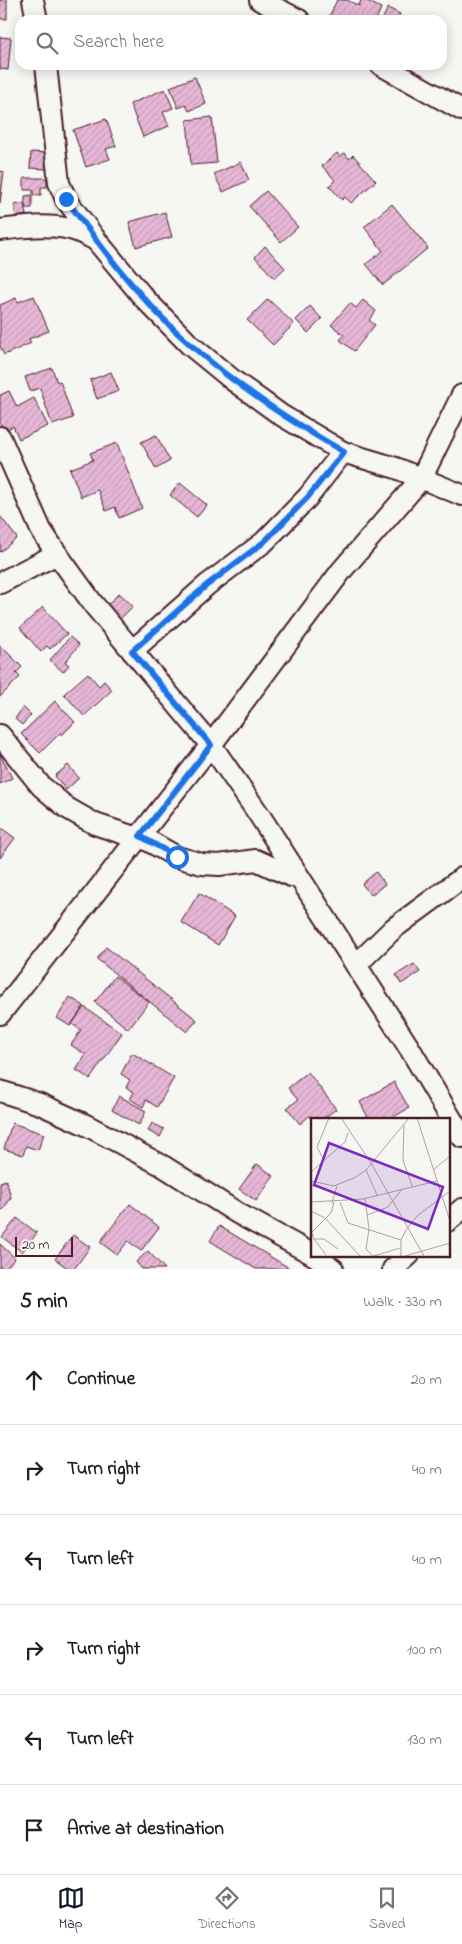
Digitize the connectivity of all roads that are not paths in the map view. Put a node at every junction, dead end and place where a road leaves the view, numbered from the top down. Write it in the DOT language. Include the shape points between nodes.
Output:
graph roads {
  1 [pos="33,0"];
  2 [pos="260,0"];
  3 [pos="292,11"];
  4 [pos="36,15"];
  5 [pos="47,70"];
  6 [pos="390,70"];
  7 [pos="462,110"];
  8 [pos="0,230"];
  9 [pos="96,240"];
  10 [pos="462,395"];
  11 [pos="0,437"];
  12 [pos="344,452"];
  13 [pos="421,479"];
  14 [pos="462,495"];
  15 [pos="57,554"];
  16 [pos="0,583"];
  17 [pos="132,651"];
  18 [pos="0,735"];
  19 [pos="211,745"];
  20 [pos="140,836"];
  21 [pos="298,876"];
  22 [pos="462,878"];
  23 [pos="356,965"];
  24 [pos="0,1014"];
  25 [pos="0,1091"];
  26 [pos="462,1137"];
  27 [pos="462,1209"];
  28 [pos="450,1219"];
  29 [pos="311,1254"];
  30 [pos="314,1256"];
  31 [pos="408,1256"];
  32 [pos="333,1269"];
  33 [pos="393,1269"];
  1 -- 4 [label="street"];
  2 -- 3 [label="street"];
  5 -- 9 [label="street" via="59,183 66,199"];
  6 -- 7 [label="street"];
  8 -- 9 [label="street" via="52,227 71,229"];
  9 -- 12 [label="street" via="144,298 190,345 281,415"];
  10 -- 13 [label="street"];
  11 -- 15 [label="street" via="41,530"];
  12 -- 13 [label="street"];
  12 -- 17 [label="street" via="308,497 264,542 207,585"];
  13 -- 14 [label="street"];
  13 -- 19 [label="street" via="342,570"];
  15 -- 16 [label="street"];
  15 -- 17 [label="street"];
  17 -- 19 [label="street"];
  18 -- 20 [label="street" via="41,786 67,808 95,824"];
  19 -- 20 [label="street"];
  19 -- 21 [label="street"];
  20 -- 21 [label="street" via="177,857 202,864 256,860"];
  20 -- 24 [label="street"];
  21 -- 23 [label="street"];
  22 -- 23 [label="street" via="394,928"];
  23 -- 26 [label="street"];
  25 -- 29 [label="street" via="40,1104 86,1125 163,1166"];
  27 -- 28 [label="street"];
  30 -- 32 [label="street"];
  31 -- 33 [label="street"];
}
